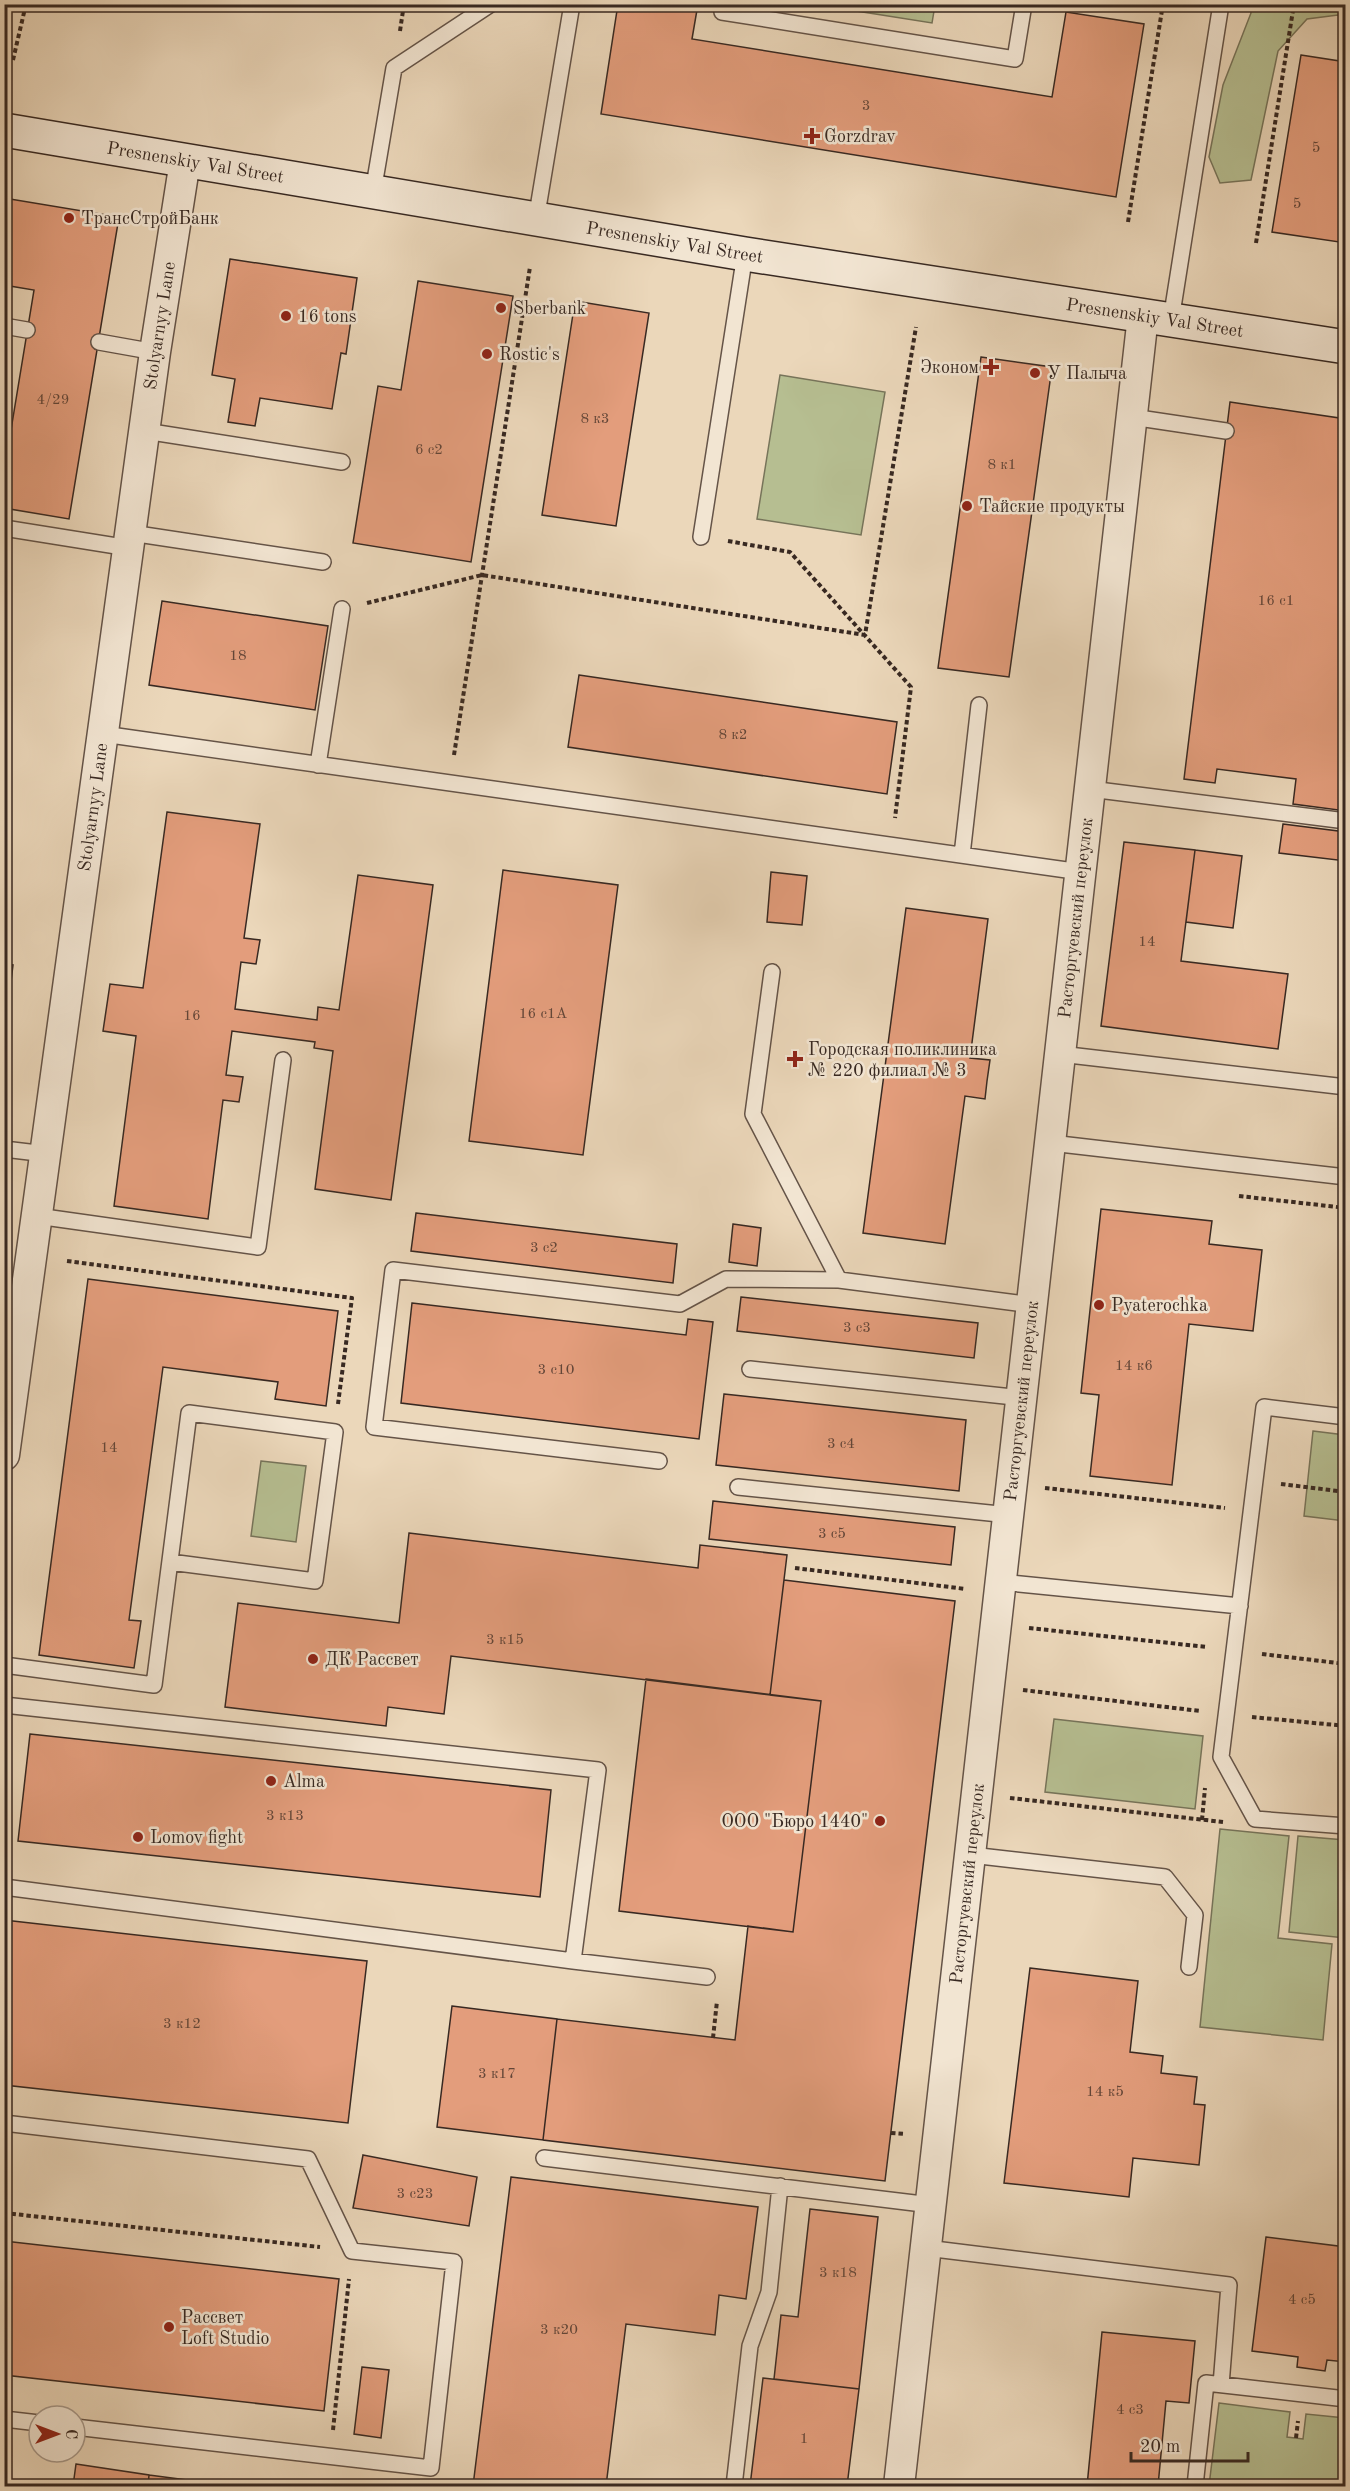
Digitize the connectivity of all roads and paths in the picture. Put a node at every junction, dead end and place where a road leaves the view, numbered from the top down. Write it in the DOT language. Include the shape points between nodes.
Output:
graph roads {
  1 [pos="27,4"];
  2 [pos="491,4"];
  3 [pos="572,4"];
  4 [pos="723,4"];
  5 [pos="1024,4"];
  6 [pos="1163,4"];
  7 [pos="1221,4"];
  8 [pos="1294,4"];
  9 [pos="13,60"];
  10 [pos="4,130"];
  11 [pos="185,161"];
  12 [pos="373,192"];
  13 [pos="536,220"];
  14 [pos="1128,222"];
  15 [pos="1256,243"];
  16 [pos="745,254"];
  17 [pos="530,267"];
  18 [pos="1157,318"];
  19 [pos="4,326"];
  20 [pos="27,330"];
  21 [pos="99,342"];
  22 [pos="1346,347"];
  23 [pos="155,352"];
  24 [pos="1132,417"];
  25 [pos="145,431"];
  26 [pos="1226,431"];
  27 [pos="342,462"];
  28 [pos="4,528"];
  29 [pos="701,537"];
  30 [pos="130,540"];
  31 [pos="323,562"];
  32 [pos="342,609"];
  33 [pos="979,705"];
  34 [pos="103,734"];
  35 [pos="318,765"];
  36 [pos="450,783"];
  37 [pos="1090,789"];
  38 [pos="1346,821"];
  39 [pos="891,846"];
  40 [pos="962,855"];
  41 [pos="1081,872"];
  42 [pos="772,972"];
  43 [pos="1060,1054"];
  44 [pos="283,1060"];
  45 [pos="1346,1087"];
  46 [pos="1051,1143"];
  47 [pos="4,1149"];
  48 [pos="46,1154"];
  49 [pos="1346,1177"];
  50 [pos="37,1216"];
  51 [pos="67,1261"];
  52 [pos="839,1280"];
  53 [pos="1032,1305"];
  54 [pos="750,1369"];
  55 [pos="1022,1398"];
  56 [pos="1346,1417"];
  57 [pos="335,1432"];
  58 [pos="6,1439"];
  59 [pos="659,1461"];
  60 [pos="1255,1480"];
  61 [pos="738,1487"];
  62 [pos="1044,1488"];
  63 [pos="1346,1492"];
  64 [pos="1251,1511"];
  65 [pos="1009,1515"];
  66 [pos="170,1562"];
  67 [pos="795,1568"];
  68 [pos="1000,1582"];
  69 [pos="970,1589"];
  70 [pos="1240,1606"];
  71 [pos="1028,1628"];
  72 [pos="1235,1651"];
  73 [pos="1346,1664"];
  74 [pos="4,1665"];
  75 [pos="1022,1689"];
  76 [pos="4,1705"];
  77 [pos="1227,1714"];
  78 [pos="1346,1726"];
  79 [pos="1009,1798"];
  80 [pos="1224,1822"];
  81 [pos="1346,1826"];
  82 [pos="971,1855"];
  83 [pos="4,1887"];
  84 [pos="573,1960"];
  85 [pos="1189,1967"];
  86 [pos="707,1977"];
  87 [pos="4,2123"];
  88 [pos="891,2133"];
  89 [pos="906,2134"];
  90 [pos="544,2158"];
  91 [pos="780,2186"];
  92 [pos="931,2205"];
  93 [pos="4,2213"];
  94 [pos="926,2248"];
  95 [pos="352,2251"];
  96 [pos="1221,2385"];
  97 [pos="1346,2399"];
  98 [pos="4,2419"];
  99 [pos="27,2422"];
  100 [pos="87,2428"];
  101 [pos="330,2456"];
  102 [pos="734,2487"];
  103 [pos="899,2487"];
  104 [pos="1195,2487"];
  1 -- 9 [label="path"];
  2 -- 12 [label="lane" via="393,68"];
  3 -- 13 [label="lane"];
  4 -- 5 [label="lane" via="722,12 1015,60"];
  6 -- 14 [label="path"];
  7 -- 18 [label="lane"];
  8 -- 15 [label="path"];
  10 -- 11 [label="main road, Presnenskiy Val Street"];
  11 -- 12 [label="main road, Presnenskiy Val Street"];
  11 -- 23 [label="street, Stolyarnyy Lane"];
  12 -- 13 [label="main road, Presnenskiy Val Street"];
  13 -- 16 [label="main road, Presnenskiy Val Street"];
  16 -- 18 [label="main road, Presnenskiy Val Street"];
  16 -- 29 [label="lane"];
  17 -- 36 [label="path"];
  18 -- 22 [label="main road, Presnenskiy Val Street"];
  18 -- 24 [label="street, Расторгуевский переулок"];
  19 -- 20 [label="lane"];
  21 -- 23 [label="lane"];
  23 -- 25 [label="street, Stolyarnyy Lane"];
  24 -- 26 [label="lane"];
  24 -- 37 [label="street, Расторгуевский переулок"];
  25 -- 27 [label="lane"];
  25 -- 30 [label="street, Stolyarnyy Lane"];
  28 -- 30 [label="lane"];
  29 -- 39 [label="path" via="790,552 911,687"];
  30 -- 31 [label="lane"];
  30 -- 34 [label="street, Stolyarnyy Lane"];
  32 -- 35 [label="lane"];
  33 -- 40 [label="lane"];
  34 -- 35 [label="lane"];
  34 -- 48 [label="street, Stolyarnyy Lane"];
  35 -- 36 [label="lane"];
  36 -- 39 [label="lane"];
  37 -- 38 [label="lane"];
  37 -- 41 [label="street, Расторгуевский переулок"];
  39 -- 40 [label="lane"];
  40 -- 41 [label="lane"];
  41 -- 43 [label="street, Расторгуевский переулок"];
  42 -- 52 [label="lane" via="753,1114"];
  43 -- 45 [label="lane"];
  43 -- 46 [label="street, Расторгуевский переулок"];
  44 -- 50 [label="lane" via="258,1246"];
  46 -- 49 [label="lane"];
  46 -- 53 [label="street, Расторгуевский переулок"];
  47 -- 48 [label="lane"];
  48 -- 50 [label="street, Stolyarnyy Lane"];
  50 -- 58 [label="street, Stolyarnyy Lane"];
  51 -- 57 [label="path" via="352,1298"];
  52 -- 53 [label="lane"];
  52 -- 59 [label="lane" via="726,1278 680,1304 393,1270 374,1427"];
  53 -- 55 [label="street, Расторгуевский переулок"];
  54 -- 55 [label="lane"];
  55 -- 65 [label="street, Расторгуевский переулок"];
  56 -- 60 [label="lane" via="1264,1407"];
  57 -- 66 [label="lane" via="315,1581"];
  57 -- 66 [label="lane" via="189,1413"];
  60 -- 63 [label="path"];
  60 -- 64 [label="lane"];
  61 -- 65 [label="lane"];
  62 -- 64 [label="path"];
  64 -- 70 [label="lane"];
  65 -- 68 [label="street, Расторгуевский переулок"];
  66 -- 74 [label="lane" via="154,1685"];
  67 -- 69 [label="path"];
  68 -- 70 [label="lane"];
  68 -- 82 [label="street, Расторгуевский переулок"];
  70 -- 72 [label="lane"];
  71 -- 72 [label="path"];
  72 -- 73 [label="path"];
  72 -- 77 [label="lane"];
  75 -- 77 [label="path"];
  76 -- 84 [label="lane" via="598,1770"];
  77 -- 78 [label="path"];
  77 -- 81 [label="lane" via="1221,1757 1255,1818"];
  79 -- 80 [label="path"];
  82 -- 85 [label="lane" via="1165,1877 1195,1915"];
  82 -- 92 [label="street, Расторгуевский переулок"];
  83 -- 84 [label="lane"];
  84 -- 86 [label="lane"];
  87 -- 95 [label="lane" via="308,2159"];
  88 -- 89 [label="path"];
  90 -- 91 [label="lane"];
  91 -- 92 [label="lane"];
  91 -- 102 [label="lane" via="769,2292 750,2346"];
  92 -- 94 [label="street, Расторгуевский переулок"];
  93 -- 95 [label="path"];
  94 -- 96 [label="lane" via="1229,2285"];
  94 -- 103 [label="street, Расторгуевский переулок"];
  95 -- 101 [label="path"];
  95 -- 101 [label="lane" via="454,2262 431,2468"];
  96 -- 97 [label="lane"];
  96 -- 104 [label="lane" via="1206,2383"];
  98 -- 99 [label="lane"];
  100 -- 101 [label="lane"];
}
